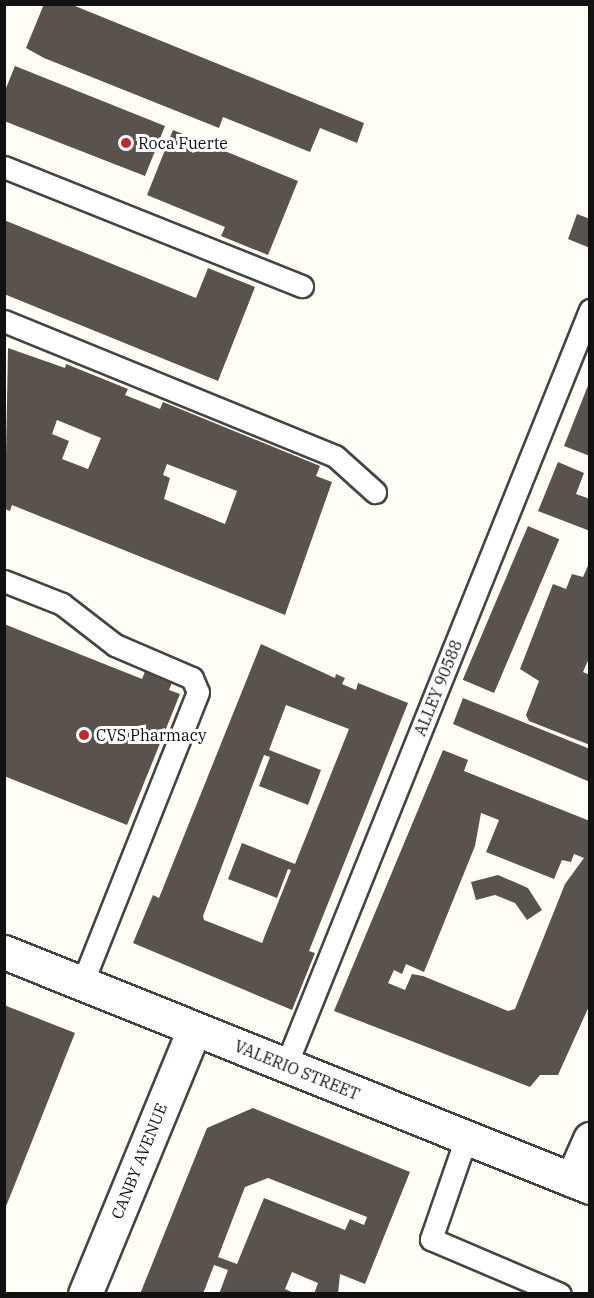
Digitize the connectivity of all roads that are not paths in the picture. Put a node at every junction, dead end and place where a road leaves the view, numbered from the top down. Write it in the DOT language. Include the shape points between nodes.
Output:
graph roads {
  1 [pos="4,167"];
  2 [pos="302,286"];
  3 [pos="590,310"];
  4 [pos="4,321"];
  5 [pos="375,492"];
  6 [pos="4,581"];
  7 [pos="4,952"];
  8 [pos="82,983"];
  9 [pos="194,1029"];
  10 [pos="286,1065"];
  11 [pos="466,1138"];
  12 [pos="590,1139"];
  13 [pos="581,1183"];
  14 [pos="85,1293"];
  15 [pos="560,1293"];
  1 -- 2 [label="lane"];
  3 -- 10 [label="lane, ALLEY 90588"];
  4 -- 5 [label="lane" via="335,456"];
  6 -- 8 [label="lane" via="62,604 115,645 192,678 198,692"];
  7 -- 8 [label="street, VALERIO STREET"];
  8 -- 9 [label="street, VALERIO STREET"];
  9 -- 10 [label="street, VALERIO STREET"];
  9 -- 14 [label="street, CANBY AVENUE"];
  10 -- 11 [label="street, VALERIO STREET"];
  11 -- 13 [label="street, VALERIO STREET"];
  11 -- 15 [label="lane" via="431,1239"];
  12 -- 13 [label="street"];
}
